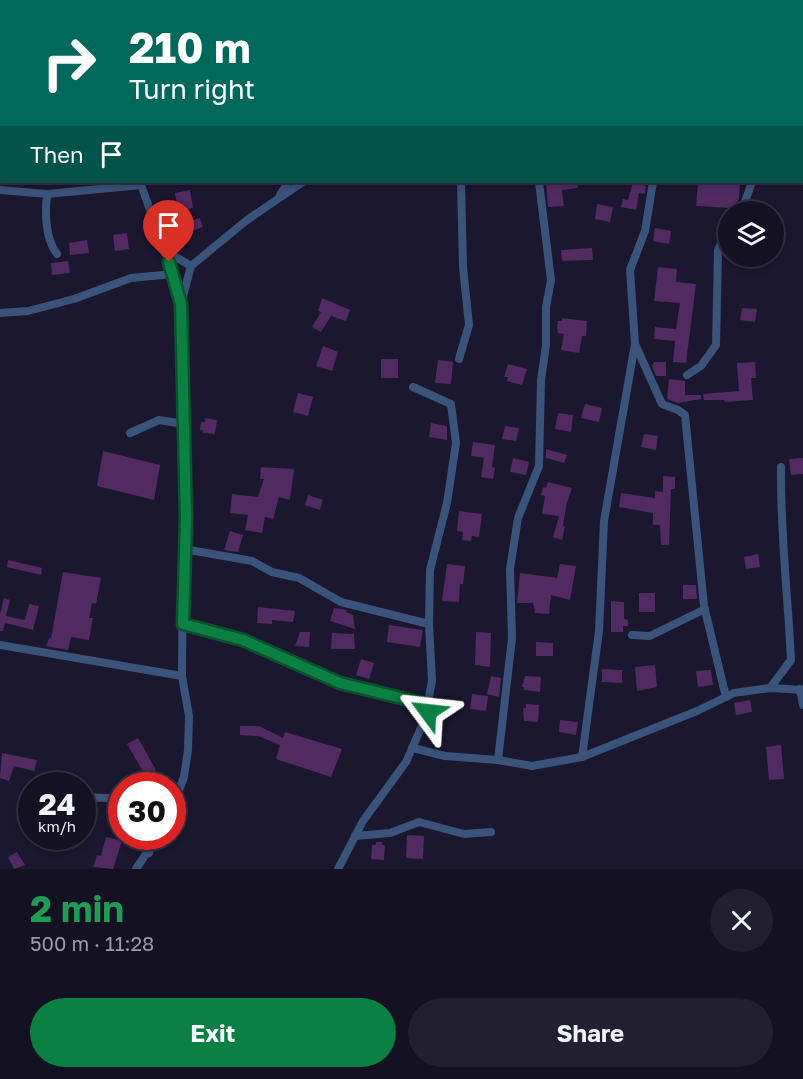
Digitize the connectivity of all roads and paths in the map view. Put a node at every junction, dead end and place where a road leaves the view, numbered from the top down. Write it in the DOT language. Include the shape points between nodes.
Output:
graph roads {
  1 [pos="141,183"];
  2 [pos="287,183"];
  3 [pos="301,183"];
  4 [pos="461,183"];
  5 [pos="539,183"];
  6 [pos="653,183"];
  7 [pos="752,183"];
  8 [pos="0,190"];
  9 [pos="47,194"];
  10 [pos="278,198"];
  11 [pos="745,201"];
  12 [pos="164,250"];
  13 [pos="718,251"];
  14 [pos="57,254"];
  15 [pos="191,266"];
  16 [pos="173,274"];
  17 [pos="181,304"];
  18 [pos="0,313"];
  19 [pos="635,344"];
  20 [pos="459,359"];
  21 [pos="687,375"];
  22 [pos="413,387"];
  23 [pos="184,424"];
  24 [pos="130,433"];
  25 [pos="781,466"];
  26 [pos="184,549"];
  27 [pos="705,609"];
  28 [pos="183,624"];
  29 [pos="429,624"];
  30 [pos="632,635"];
  31 [pos="0,645"];
  32 [pos="182,676"];
  33 [pos="770,688"];
  34 [pos="802,689"];
  35 [pos="726,697"];
  36 [pos="803,705"];
  37 [pos="427,706"];
  38 [pos="413,748"];
  39 [pos="582,757"];
  40 [pos="498,760"];
  41 [pos="185,772"];
  42 [pos="491,832"];
  43 [pos="355,836"];
  44 [pos="149,852"];
  45 [pos="136,869"];
  46 [pos="338,869"];
  1 -- 9 [label="street"];
  1 -- 12 [label="street"];
  2 -- 10 [label="street"];
  3 -- 10 [label="street"];
  4 -- 20 [label="street" via="469,325"];
  5 -- 40 [label="street" via="551,280 541,380 539,466 518,518 510,569 512,638"];
  6 -- 19 [label="street" via="645,231 630,270"];
  7 -- 11 [label="street"];
  8 -- 9 [label="street"];
  9 -- 14 [label="street" via="45,214"];
  10 -- 15 [label="street"];
  12 -- 15 [label="street"];
  12 -- 16 [label="street"];
  13 -- 21 [label="street" via="716,345 701,366"];
  15 -- 17 [label="street"];
  16 -- 17 [label="street"];
  16 -- 18 [label="street" via="131,278 74,299 28,311"];
  17 -- 23 [label="street"];
  19 -- 27 [label="street" via="663,404 685,415"];
  19 -- 39 [label="street" via="604,520 599,631"];
  22 -- 29 [label="street" via="451,404 456,443 447,503 430,570"];
  23 -- 24 [label="street" via="159,420"];
  23 -- 26 [label="street"];
  25 -- 33 [label="street" via="780,508 791,660"];
  26 -- 28 [label="street"];
  26 -- 29 [label="street" via="252,561 272,572 299,578 341,603"];
  27 -- 30 [label="street" via="650,636"];
  27 -- 35 [label="street"];
  28 -- 32 [label="street"];
  28 -- 37 [label="street" via="243,640 340,683"];
  29 -- 37 [label="street" via="432,681"];
  31 -- 32 [label="street"];
  32 -- 41 [label="street" via="189,716"];
  33 -- 34 [label="street"];
  33 -- 35 [label="street"];
  34 -- 36 [label="street"];
  35 -- 39 [label="street"];
  37 -- 38 [label="street"];
  38 -- 40 [label="street" via="445,756"];
  38 -- 43 [label="street"];
  39 -- 40 [label="street" via="532,766"];
  42 -- 43 [label="street" via="464,834 419,822 390,833"];
  43 -- 46 [label="street"];
  44 -- 45 [label="street"];
}
